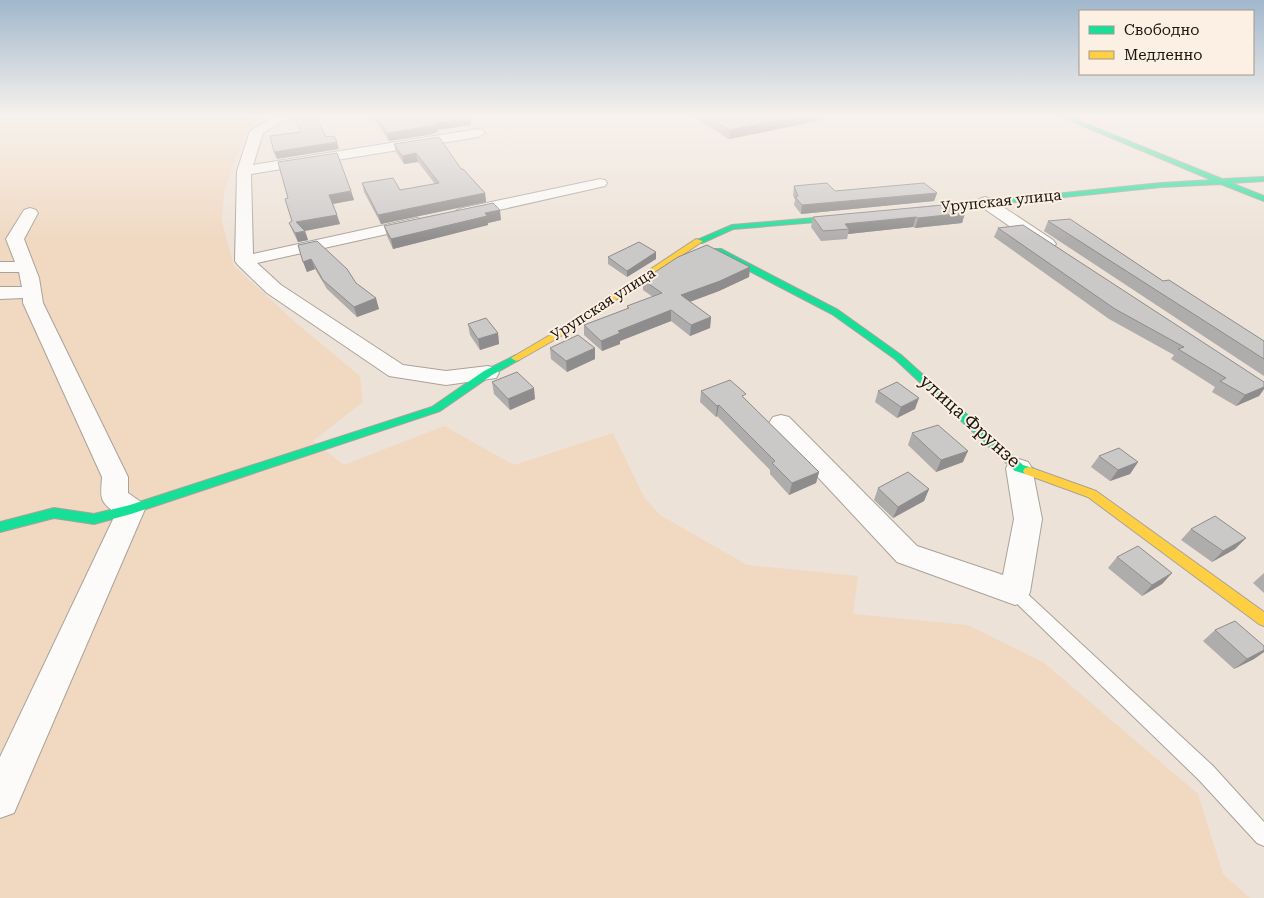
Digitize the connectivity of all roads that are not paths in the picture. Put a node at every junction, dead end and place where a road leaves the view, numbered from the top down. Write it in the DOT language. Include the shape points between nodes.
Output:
graph roads {
  1 [pos="248,159"];
  2 [pos="318,159"];
  3 [pos="1168,159"];
  4 [pos="244,171"];
  5 [pos="1264,178"];
  6 [pos="1224,182"];
  7 [pos="600,183"];
  8 [pos="1264,199"];
  9 [pos="985,202"];
  10 [pos="911,211"];
  11 [pos="30,214"];
  12 [pos="451,216"];
  13 [pos="865,216"];
  14 [pos="432,220"];
  15 [pos="699,241"];
  16 [pos="1059,252"];
  17 [pos="244,260"];
  18 [pos="0,267"];
  19 [pos="26,267"];
  20 [pos="31,292"];
  21 [pos="0,293"];
  22 [pos="488,373"];
  23 [pos="781,423"];
  24 [pos="1019,468"];
  25 [pos="131,509"];
  26 [pos="0,527"];
  27 [pos="1015,592"];
  28 [pos="1264,620"];
  29 [pos="0,799"];
  30 [pos="1264,836"];
  1 -- 4 [label="street"];
  2 -- 4 [label="street"];
  3 -- 6 [label="street, Урупская улица"];
  4 -- 17 [label="street"];
  5 -- 6 [label="street, Урупская улица"];
  6 -- 8 [label="street, Урупская улица"];
  6 -- 9 [label="street, Урупская улица" via="1162,184"];
  7 -- 12 [label="street"];
  9 -- 10 [label="street, Урупская улица"];
  9 -- 16 [label="street"];
  11 -- 19 [label="street" via="15,239"];
  13 -- 15 [label="street, Урупская улица" via="732,228"];
  14 -- 17 [label="street"];
  15 -- 22 [label="street, Урупская улица" via="566,330"];
  15 -- 24 [label="street, улица Фрунзе" via="835,312 898,357"];
  17 -- 22 [label="street" via="274,289 398,371 446,378"];
  18 -- 19 [label="street"];
  19 -- 20 [label="street"];
  20 -- 21 [label="street"];
  20 -- 25 [label="street" via="33,303 114,477 114,498"];
  22 -- 25 [label="street, Урупская улица" via="436,409"];
  23 -- 27 [label="street" via="907,554"];
  24 -- 27 [label="street" via="1028,519"];
  24 -- 28 [label="street, улица Фрунзе" via="1092,494"];
  25 -- 26 [label="street, Урупская улица" via="94,519 54,513"];
  25 -- 29 [label="street"];
  27 -- 30 [label="lane" via="1206,773"];
}
